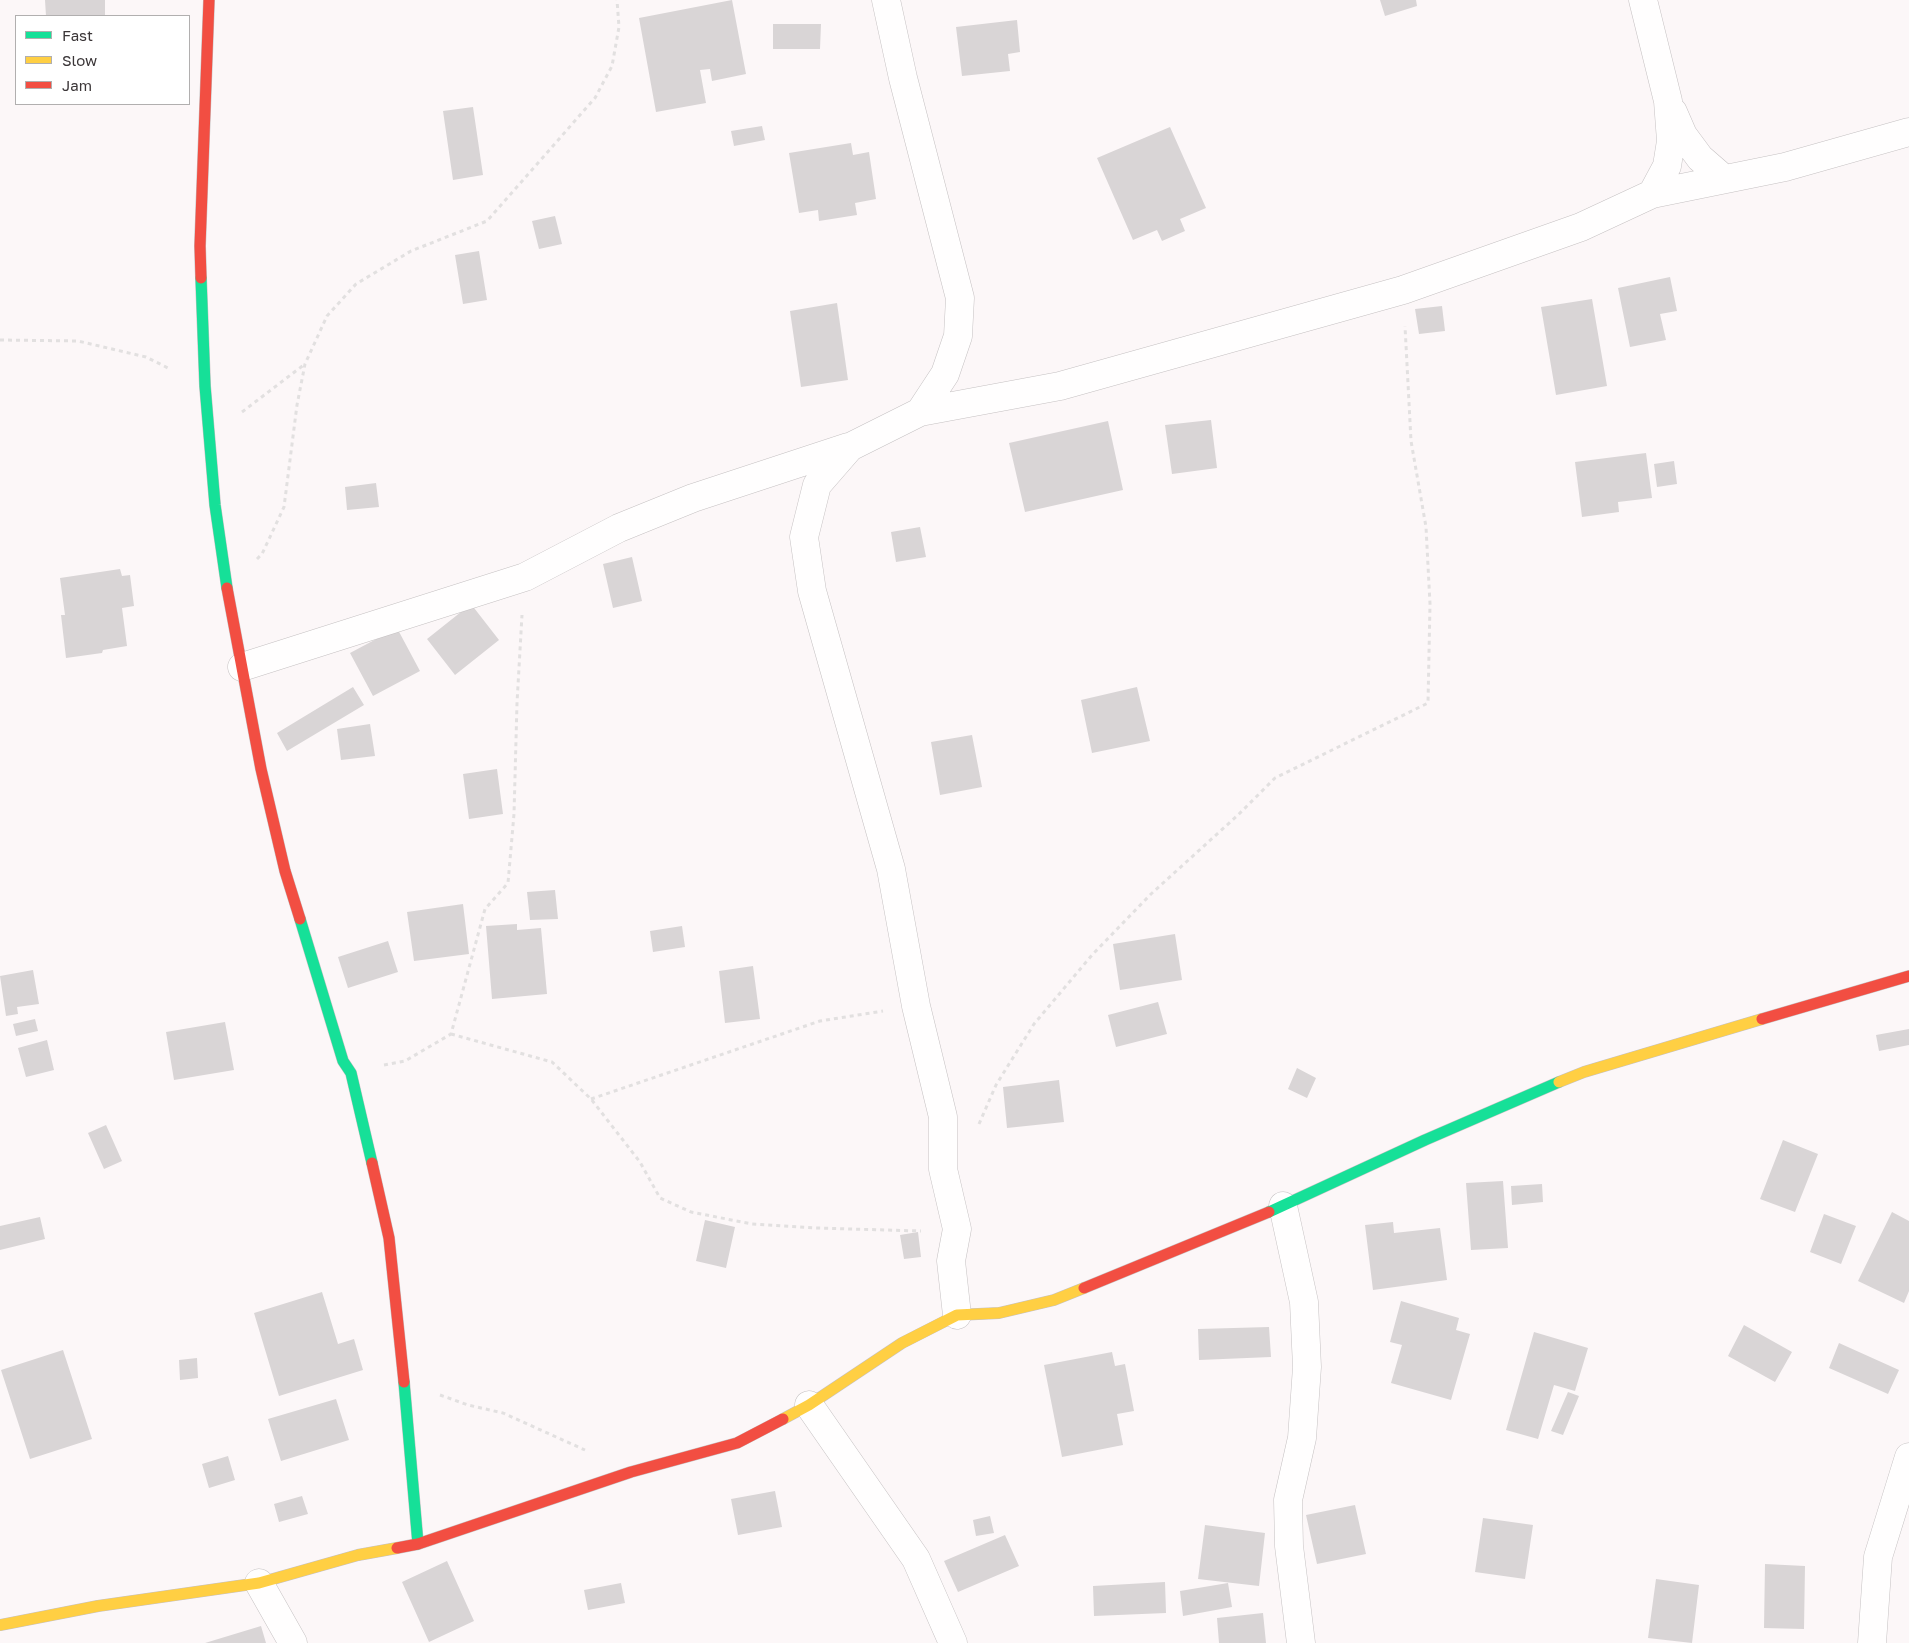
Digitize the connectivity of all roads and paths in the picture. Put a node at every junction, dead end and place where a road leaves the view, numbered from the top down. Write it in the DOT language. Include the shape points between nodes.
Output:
graph roads {
  1 [pos="209,0"];
  2 [pos="617,0"];
  3 [pos="886,0"];
  4 [pos="1643,0"];
  5 [pos="1668,101"];
  6 [pos="1909,132"];
  7 [pos="1723,178"];
  8 [pos="1652,194"];
  9 [pos="1403,290"];
  10 [pos="0,340"];
  11 [pos="305,364"];
  12 [pos="205,386"];
  13 [pos="920,412"];
  14 [pos="210,436"];
  15 [pos="850,447"];
  16 [pos="525,577"];
  17 [pos="227,590"];
  18 [pos="242,667"];
  19 [pos="1909,976"];
  20 [pos="916,1006"];
  21 [pos="451,1034"];
  22 [pos="351,1073"];
  23 [pos="591,1099"];
  24 [pos="978,1127"];
  25 [pos="1283,1206"];
  26 [pos="957,1230"];
  27 [pos="957,1315"];
  28 [pos="405,1385"];
  29 [pos="809,1404"];
  30 [pos="1909,1457"];
  31 [pos="631,1472"];
  32 [pos="418,1544"];
  33 [pos="259,1583"];
  34 [pos="0,1625"];
  35 [pos="293,1643"];
  36 [pos="953,1643"];
  37 [pos="1301,1643"];
  38 [pos="1872,1643"];
  1 -- 12 [label="street" via="200,246"];
  2 -- 11 [label="path" via="619,26 612,66 595,98 487,221 411,251 356,284 326,316"];
  3 -- 13 [label="street" via="960,298 958,336 945,374"];
  4 -- 5 [label="street"];
  5 -- 7 [label="street" via="1694,150"];
  5 -- 8 [label="street" via="1671,141 1667,166"];
  6 -- 7 [label="street" via="1785,167"];
  7 -- 8 [label="street"];
  8 -- 9 [label="street" via="1581,227"];
  9 -- 13 [label="street" via="1060,386"];
  9 -- 24 [label="path" via="1411,441 1426,527 1430,604 1428,703 1275,778 1151,894 1092,955 1034,1024 996,1085"];
  10 -- 12 [label="path" via="78,341 146,357"];
  11 -- 14 [label="path"];
  11 -- 17 [label="path" via="284,507 262,554"];
  12 -- 14 [label="street"];
  13 -- 15 [label="street"];
  14 -- 17 [label="street" via="215,505"];
  15 -- 16 [label="street" via="693,498 619,528"];
  15 -- 20 [label="street" via="817,484 804,537 812,591 891,869"];
  16 -- 18 [label="street"];
  16 -- 21 [label="path" via="508,884 485,909"];
  17 -- 18 [label="street"];
  18 -- 22 [label="street" via="285,871 343,1061"];
  19 -- 25 [label="street" via="1584,1072 1425,1140"];
  20 -- 23 [label="path" via="820,1021"];
  20 -- 26 [label="street" via="943,1117 943,1169"];
  21 -- 22 [label="path" via="405,1060"];
  21 -- 23 [label="path" via="552,1062"];
  22 -- 28 [label="street" via="388,1238"];
  23 -- 26 [label="path" via="640,1162 660,1198 690,1212 752,1224 906,1232"];
  25 -- 27 [label="street" via="1054,1300 999,1312"];
  25 -- 37 [label="street" via="1304,1302 1307,1366 1302,1438 1288,1500 1289,1546"];
  26 -- 27 [label="street" via="951,1261"];
  27 -- 29 [label="street" via="902,1343"];
  28 -- 31 [label="path" via="503,1412"];
  28 -- 32 [label="street"];
  29 -- 31 [label="street" via="737,1443"];
  29 -- 36 [label="street" via="916,1559"];
  30 -- 38 [label="street" via="1878,1557"];
  31 -- 32 [label="street"];
  32 -- 33 [label="street" via="358,1555"];
  33 -- 34 [label="street" via="98,1606"];
  33 -- 35 [label="street"];
}
